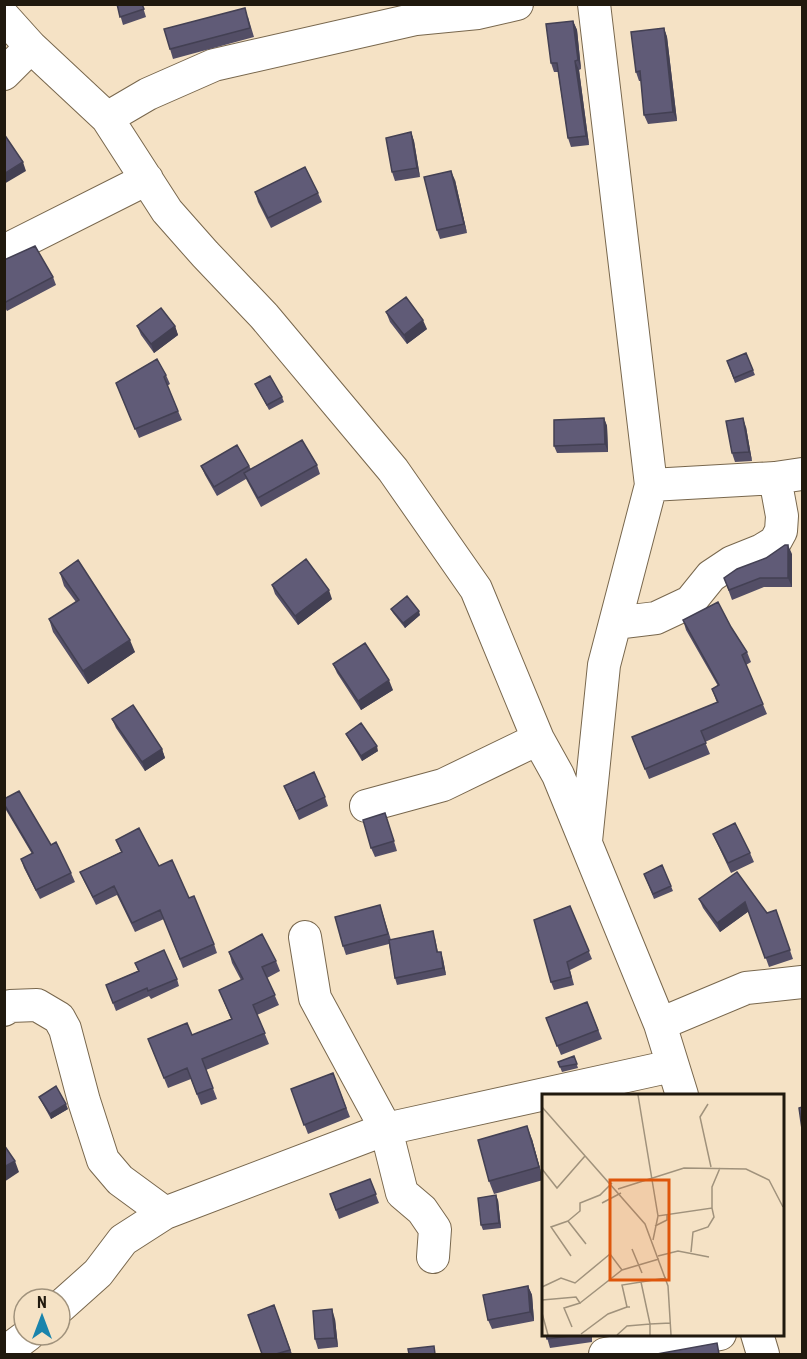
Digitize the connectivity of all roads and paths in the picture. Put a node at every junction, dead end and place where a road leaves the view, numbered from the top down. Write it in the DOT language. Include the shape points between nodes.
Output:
graph roads {
  1 [pos="517,4"];
  2 [pos="594,4"];
  3 [pos="4,16"];
  4 [pos="31,47"];
  5 [pos="4,74"];
  6 [pos="107,118"];
  7 [pos="147,179"];
  8 [pos="4,251"];
  9 [pos="789,476"];
  10 [pos="651,485"];
  11 [pos="615,623"];
  12 [pos="538,739"];
  13 [pos="366,806"];
  14 [pos="586,845"];
  15 [pos="305,937"];
  16 [pos="802,982"];
  17 [pos="4,1010"];
  18 [pos="660,1024"];
  19 [pos="672,1066"];
  20 [pos="545,1094"];
  21 [pos="682,1094"];
  22 [pos="542,1095"];
  23 [pos="386,1129"];
  24 [pos="165,1213"];
  25 [pos="433,1257"];
  26 [pos="72,1297"];
  27 [pos="714,1335"];
  28 [pos="758,1335"];
  29 [pos="605,1354"];
  30 [pos="763,1354"];
  1 -- 6 [label="street" via="478,13 416,19 214,65 148,94"];
  2 -- 10 [label="street"];
  3 -- 4 [label="street"];
  4 -- 5 [label="street"];
  4 -- 6 [label="street"];
  6 -- 7 [label="street"];
  7 -- 8 [label="street"];
  7 -- 12 [label="street" via="167,211 264,316 393,470 433,526 476,590"];
  9 -- 10 [label="street"];
  9 -- 11 [label="street" via="781,531 775,542 711,576 690,602 656,618"];
  10 -- 11 [label="street"];
  11 -- 14 [label="street" via="604,665"];
  12 -- 13 [label="street" via="443,785"];
  12 -- 14 [label="street" via="558,775"];
  14 -- 18 [label="street"];
  15 -- 23 [label="street" via="315,998"];
  16 -- 18 [label="street" via="746,988"];
  17 -- 24 [label="street" via="10,1006 37,1005 59,1018 104,1160 120,1180"];
  18 -- 19 [label="street"];
  19 -- 20 [label="street"];
  19 -- 21 [label="street"];
  22 -- 23 [label="street"];
  23 -- 24 [label="street"];
  23 -- 25 [label="street" via="402,1193 422,1210 435,1229"];
  24 -- 26 [label="street" via="123,1240 98,1274"];
  27 -- 29 [label="street"];
  28 -- 30 [label="street"];
}
